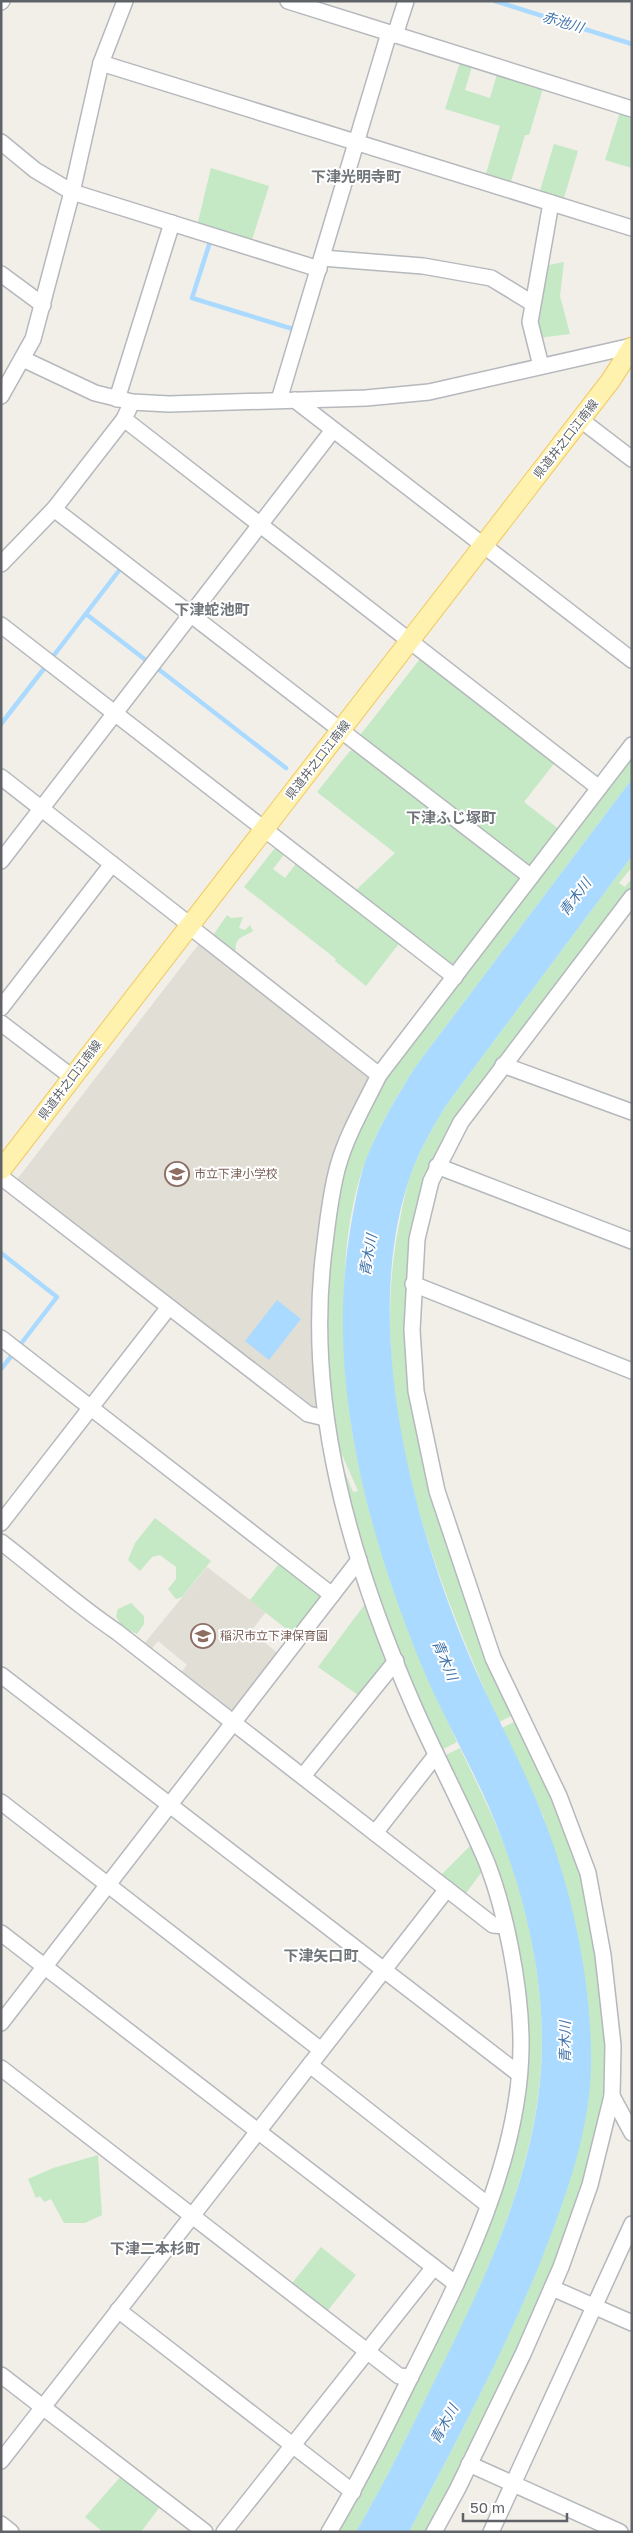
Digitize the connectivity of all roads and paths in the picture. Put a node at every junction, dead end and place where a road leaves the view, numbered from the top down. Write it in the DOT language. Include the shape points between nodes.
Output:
graph roads {
  1 [pos="125,1"];
  2 [pos="288,1"];
  3 [pos="406,1"];
  4 [pos="392,34"];
  5 [pos="101,63"];
  6 [pos="632,109"];
  7 [pos="1,142"];
  8 [pos="356,142"];
  9 [pos="72,192"];
  10 [pos="551,203"];
  11 [pos="172,224"];
  12 [pos="632,228"];
  13 [pos="320,263"];
  14 [pos="1,274"];
  15 [pos="532,303"];
  16 [pos="43,305"];
  17 [pos="632,347"];
  18 [pos="23,359"];
  19 [pos="541,366"];
  20 [pos="1,396"];
  21 [pos="279,400"];
  22 [pos="295,400"];
  23 [pos="124,401"];
  24 [pos="124,419"];
  25 [pos="581,420"];
  26 [pos="333,430"];
  27 [pos="632,459"];
  28 [pos="54,509"];
  29 [pos="260,524"];
  30 [pos="483,547"];
  31 [pos="1,564"];
  32 [pos="191,614"];
  33 [pos="1,625"];
  34 [pos="410,641"];
  35 [pos="632,660"];
  36 [pos="115,713"];
  37 [pos="340,731"];
  38 [pos="632,745"];
  39 [pos="1,777"];
  40 [pos="599,788"];
  41 [pos="42,809"];
  42 [pos="264,829"];
  43 [pos="1,861"];
  44 [pos="112,864"];
  45 [pos="531,878"];
  46 [pos="632,897"];
  47 [pos="190,926"];
  48 [pos="455,977"];
  49 [pos="1,1008"];
  50 [pos="1,1023"];
  51 [pos="503,1065"];
  52 [pos="379,1074"];
  53 [pos="72,1077"];
  54 [pos="632,1112"];
  55 [pos="437,1166"];
  56 [pos="1,1170"];
  57 [pos="1,1177"];
  58 [pos="632,1241"];
  59 [pos="413,1284"];
  60 [pos="169,1307"];
  61 [pos="1,1338"];
  62 [pos="632,1372"];
  63 [pos="91,1407"];
  64 [pos="325,1418"];
  65 [pos="1,1522"];
  66 [pos="1,1542"];
  67 [pos="360,1560"];
  68 [pos="332,1595"];
  69 [pos="396,1661"];
  70 [pos="1,1675"];
  71 [pos="234,1723"];
  72 [pos="436,1755"];
  73 [pos="302,1776"];
  74 [pos="1,1802"];
  75 [pos="170,1805"];
  76 [pos="376,1833"];
  77 [pos="108,1885"];
  78 [pos="447,1889"];
  79 [pos="505,1926"];
  80 [pos="1,1934"];
  81 [pos="45,1967"];
  82 [pos="384,1970"];
  83 [pos="1,2023"];
  84 [pos="321,2050"];
  85 [pos="310,2065"];
  86 [pos="1,2068"];
  87 [pos="519,2074"];
  88 [pos="612,2096"];
  89 [pos="258,2131"];
  90 [pos="632,2133"];
  91 [pos="488,2205"];
  92 [pos="192,2216"];
  93 [pos="632,2224"];
  94 [pos="434,2267"];
  95 [pos="456,2284"];
  96 [pos="552,2288"];
  97 [pos="594,2306"];
  98 [pos="118,2310"];
  99 [pos="632,2323"];
  100 [pos="368,2351"];
  101 [pos="1,2375"];
  102 [pos="411,2376"];
  103 [pos="43,2407"];
  104 [pos="293,2446"];
  105 [pos="1,2461"];
  106 [pos="470,2464"];
  107 [pos="513,2482"];
  108 [pos="353,2492"];
  109 [pos="1,2524"];
  110 [pos="11,2532"];
  111 [pos="205,2532"];
  112 [pos="224,2532"];
  113 [pos="329,2532"];
  114 [pos="434,2532"];
  115 [pos="491,2532"];
  116 [pos="620,2532"];
  1 -- 5 [label="street"];
  2 -- 4 [label="street"];
  3 -- 4 [label="street"];
  4 -- 6 [label="street"];
  4 -- 8 [label="street"];
  5 -- 8 [label="street"];
  5 -- 9 [label="street"];
  7 -- 9 [label="street" via="35,170"];
  8 -- 10 [label="street"];
  8 -- 13 [label="street"];
  9 -- 11 [label="street"];
  9 -- 16 [label="street"];
  10 -- 12 [label="street"];
  10 -- 15 [label="street"];
  11 -- 13 [label="street"];
  11 -- 23 [label="street"];
  13 -- 15 [label="street" via="423,266 491,278"];
  13 -- 21 [label="street"];
  14 -- 16 [label="street"];
  15 -- 19 [label="street" via="530,322"];
  16 -- 18 [label="street"];
  17 -- 19 [label="street"];
  17 -- 25 [label="main road, 県道井之口江南線" via="612,380"];
  18 -- 20 [label="street"];
  18 -- 23 [label="street" via="96,393"];
  19 -- 22 [label="street" via="429,392"];
  21 -- 22 [label="street"];
  21 -- 23 [label="street" via="168,404"];
  22 -- 26 [label="street"];
  23 -- 24 [label="street"];
  24 -- 28 [label="street"];
  24 -- 29 [label="street"];
  25 -- 27 [label="street"];
  25 -- 30 [label="main road, 県道井之口江南線"];
  26 -- 29 [label="street"];
  26 -- 30 [label="street"];
  28 -- 31 [label="street"];
  28 -- 32 [label="street"];
  29 -- 32 [label="street"];
  29 -- 34 [label="street"];
  30 -- 34 [label="main road, 県道井之口江南線"];
  30 -- 35 [label="street"];
  32 -- 36 [label="street"];
  32 -- 37 [label="street"];
  33 -- 36 [label="street"];
  34 -- 37 [label="main road, 県道井之口江南線"];
  34 -- 40 [label="street"];
  36 -- 41 [label="street"];
  36 -- 42 [label="street"];
  37 -- 42 [label="main road, 県道井之口江南線"];
  37 -- 45 [label="street"];
  38 -- 40 [label="street"];
  39 -- 41 [label="street"];
  40 -- 45 [label="street"];
  41 -- 43 [label="street"];
  41 -- 44 [label="street"];
  42 -- 47 [label="main road, 県道井之口江南線"];
  42 -- 48 [label="street"];
  44 -- 47 [label="street"];
  44 -- 49 [label="street"];
  45 -- 48 [label="street"];
  46 -- 51 [label="street"];
  47 -- 52 [label="street"];
  47 -- 53 [label="main road, 県道井之口江南線"];
  48 -- 52 [label="street"];
  50 -- 53 [label="street"];
  51 -- 54 [label="street"];
  51 -- 55 [label="street" via="461,1122"];
  52 -- 64 [label="street" via="338,1167 329,1212 320,1275 318,1324"];
  53 -- 56 [label="main road, 県道井之口江南線"];
  55 -- 58 [label="street"];
  55 -- 59 [label="street" via="417,1239"];
  57 -- 60 [label="street"];
  59 -- 62 [label="street"];
  59 -- 88 [label="street" via="416,1391 437,1491 493,1658 559,1796 588,1873 604,1955 613,2045"];
  60 -- 63 [label="street"];
  60 -- 64 [label="street" via="308,1414"];
  61 -- 63 [label="street"];
  63 -- 65 [label="street"];
  63 -- 68 [label="street"];
  64 -- 67 [label="street" via="344,1506"];
  66 -- 71 [label="street" via="84,1610"];
  67 -- 68 [label="street"];
  67 -- 69 [label="street"];
  68 -- 71 [label="street"];
  69 -- 72 [label="street"];
  69 -- 73 [label="street"];
  70 -- 75 [label="street"];
  71 -- 73 [label="street"];
  71 -- 75 [label="street"];
  72 -- 76 [label="street"];
  72 -- 79 [label="street" via="488,1868"];
  73 -- 76 [label="street"];
  74 -- 77 [label="street"];
  75 -- 77 [label="street"];
  75 -- 82 [label="street"];
  76 -- 78 [label="street"];
  77 -- 81 [label="street"];
  77 -- 84 [label="street"];
  78 -- 79 [label="street" via="493,1925"];
  78 -- 82 [label="street"];
  79 -- 87 [label="street" via="518,2003"];
  80 -- 81 [label="street"];
  81 -- 83 [label="street"];
  81 -- 89 [label="street"];
  82 -- 84 [label="street"];
  82 -- 87 [label="street"];
  84 -- 85 [label="street"];
  85 -- 89 [label="street"];
  85 -- 91 [label="street"];
  86 -- 92 [label="street"];
  87 -- 91 [label="street" via="510,2131"];
  88 -- 90 [label="street"];
  88 -- 96 [label="street" via="590,2185"];
  89 -- 92 [label="street"];
  89 -- 94 [label="street"];
  91 -- 95 [label="street"];
  92 -- 98 [label="street"];
  92 -- 100 [label="street"];
  93 -- 97 [label="street"];
  94 -- 95 [label="street"];
  94 -- 100 [label="street"];
  95 -- 102 [label="street"];
  96 -- 97 [label="street"];
  96 -- 106 [label="street"];
  97 -- 99 [label="street"];
  97 -- 107 [label="street"];
  98 -- 103 [label="street"];
  98 -- 104 [label="street"];
  100 -- 102 [label="street" via="399,2376"];
  100 -- 104 [label="street"];
  101 -- 103 [label="street"];
  102 -- 108 [label="street"];
  103 -- 105 [label="street"];
  103 -- 111 [label="street"];
  104 -- 108 [label="street"];
  104 -- 112 [label="street"];
  106 -- 107 [label="street"];
  106 -- 114 [label="street"];
  107 -- 115 [label="street"];
  107 -- 116 [label="street"];
  108 -- 113 [label="street"];
  109 -- 110 [label="street"];
}
